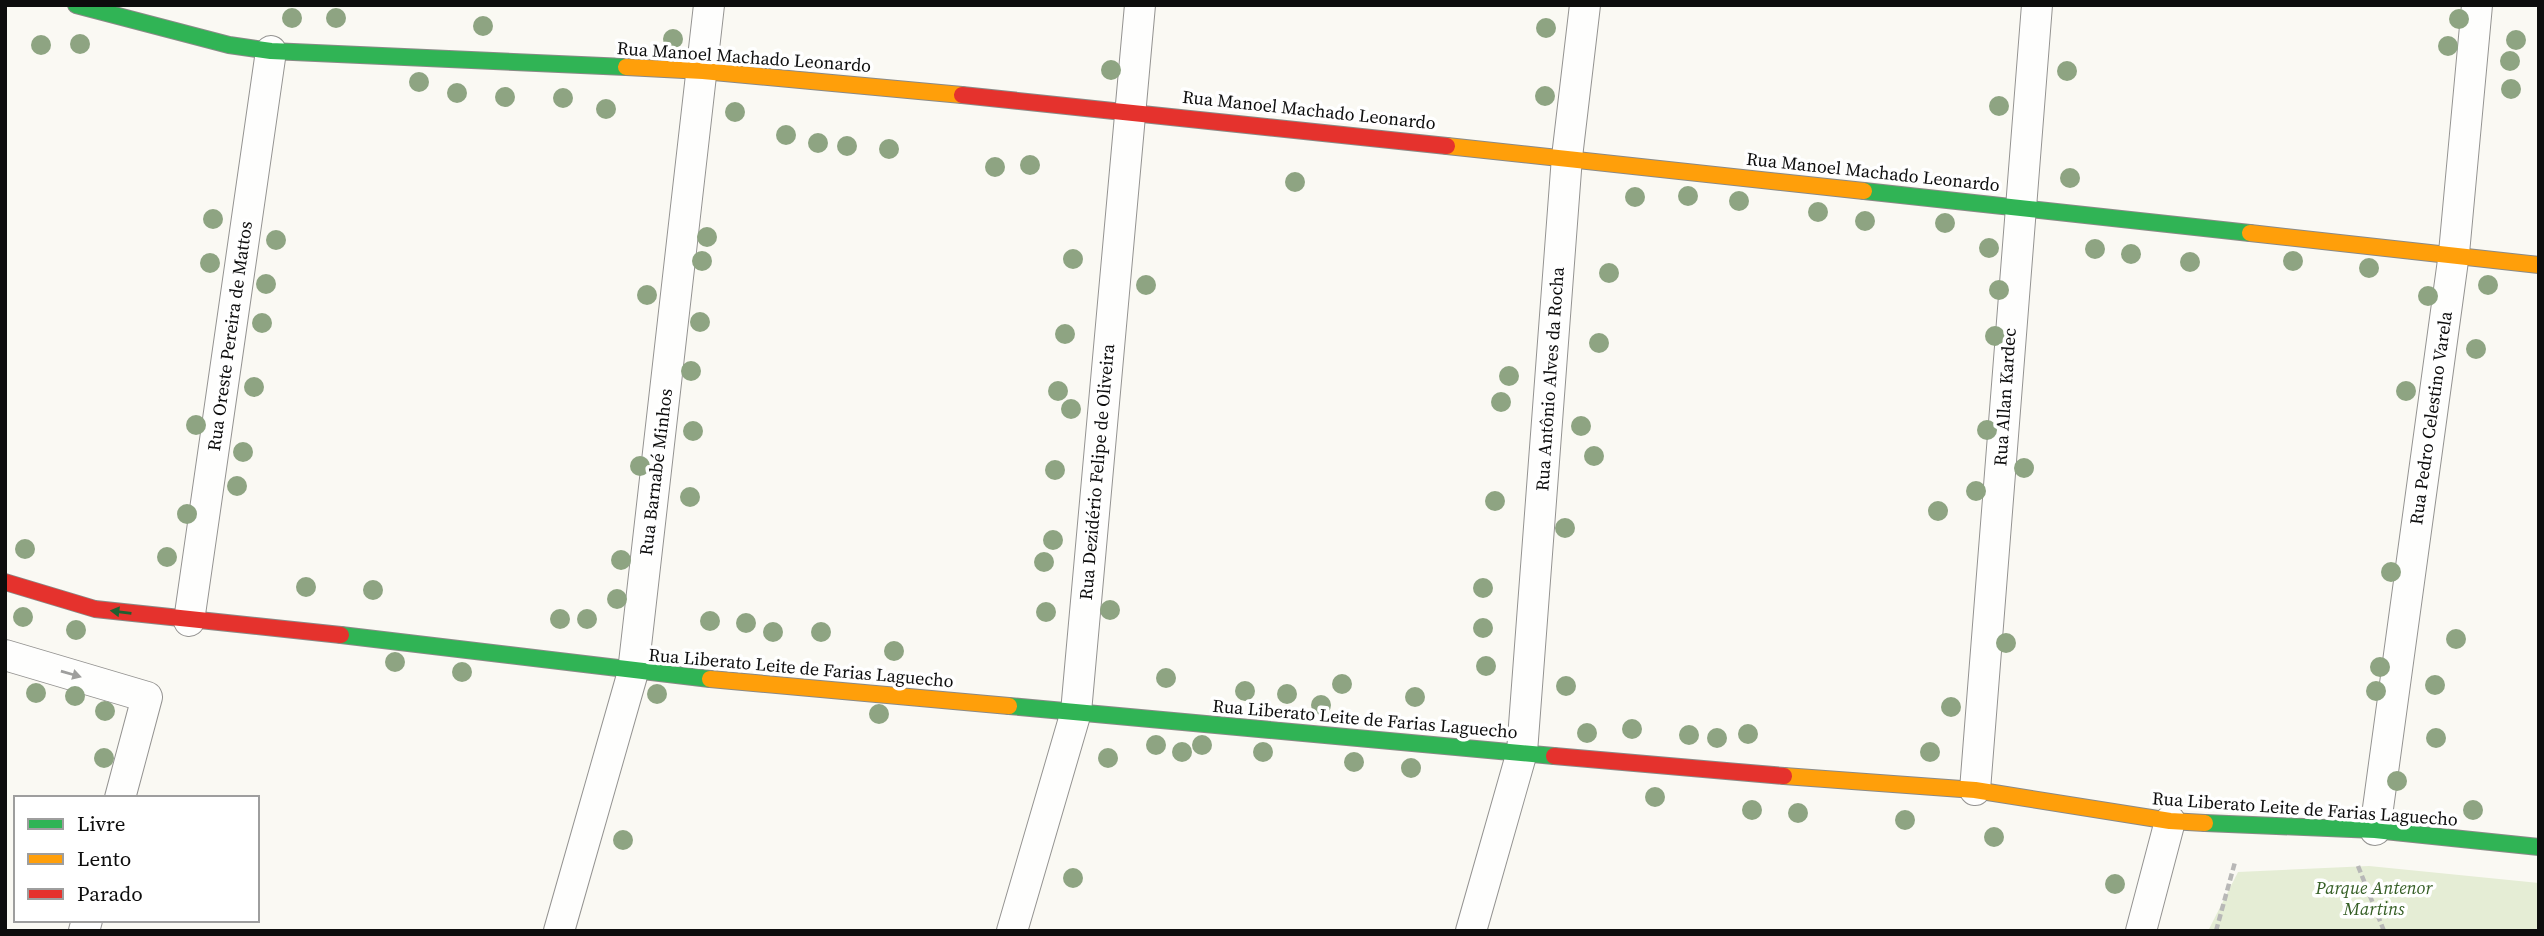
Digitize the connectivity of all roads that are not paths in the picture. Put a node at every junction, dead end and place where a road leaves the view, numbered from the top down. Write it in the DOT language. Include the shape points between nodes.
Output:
graph roads {
  1 [pos="76,5"];
  2 [pos="709,5"];
  3 [pos="1140,5"];
  4 [pos="1584,5"];
  5 [pos="2037,5"];
  6 [pos="2477,5"];
  7 [pos="271,51"];
  8 [pos="703,71"];
  9 [pos="1129,111"];
  10 [pos="1567,157"];
  11 [pos="2020,208"];
  12 [pos="2454,253"];
  13 [pos="2539,265"];
  14 [pos="5,582"];
  15 [pos="189,621"];
  16 [pos="5,655"];
  17 [pos="633,672"];
  18 [pos="1076,712"];
  19 [pos="1522,752"];
  20 [pos="1975,790"];
  21 [pos="121,796"];
  22 [pos="2170,821"];
  23 [pos="2375,830"];
  24 [pos="2539,846"];
  25 [pos="559,931"];
  26 [pos="1012,931"];
  27 [pos="1471,931"];
  28 [pos="2141,931"];
  1 -- 7 [label="street, Rua Manoel Machado Leonardo" via="229,45"];
  2 -- 8 [label="street, Rua Barnabé Minhos"];
  3 -- 9 [label="street, Rua Dezidério Felipe de Oliveira"];
  4 -- 10 [label="street, Rua Antônio Alves da Rocha"];
  5 -- 11 [label="street, Rua Allan Kardec"];
  6 -- 12 [label="street, Rua Pedro Celestino Varela"];
  7 -- 8 [label="street, Rua Manoel Machado Leonardo"];
  7 -- 15 [label="street, Rua Oreste Pereira de Mattos"];
  8 -- 9 [label="street, Rua Manoel Machado Leonardo"];
  8 -- 17 [label="street, Rua Barnabé Minhos"];
  9 -- 10 [label="street, Rua Manoel Machado Leonardo"];
  9 -- 18 [label="street, Rua Dezidério Felipe de Oliveira"];
  10 -- 11 [label="street, Rua Manoel Machado Leonardo"];
  10 -- 19 [label="street, Rua Antônio Alves da Rocha"];
  11 -- 12 [label="street, Rua Manoel Machado Leonardo"];
  11 -- 20 [label="street, Rua Allan Kardec"];
  12 -- 13 [label="street, Rua Manoel Machado Leonardo"];
  12 -- 23 [label="street, Rua Pedro Celestino Varela"];
  15 -- 14 [label="street, Rua Liberato Leite de Farias Laguecho, one-way" via="94,609"];
  15 -- 17 [label="street, Rua Liberato Leite de Farias Laguecho" via="440,646"];
  16 -- 21 [label="street, one-way" via="147,696"];
  17 -- 18 [label="street, Rua Liberato Leite de Farias Laguecho"];
  17 -- 25 [label="street, Rua Barnabé Minhos"];
  18 -- 19 [label="street, Rua Liberato Leite de Farias Laguecho"];
  18 -- 26 [label="street, Rua Dezidério Felipe de Oliveira"];
  19 -- 20 [label="street, Rua Liberato Leite de Farias Laguecho"];
  19 -- 27 [label="street, Rua Antônio Alves da Rocha"];
  20 -- 22 [label="street, Rua Liberato Leite de Farias Laguecho"];
  22 -- 23 [label="street, Rua Liberato Leite de Farias Laguecho"];
  22 -- 28 [label="street"];
  23 -- 24 [label="street, Rua Liberato Leite de Farias Laguecho"];
}
